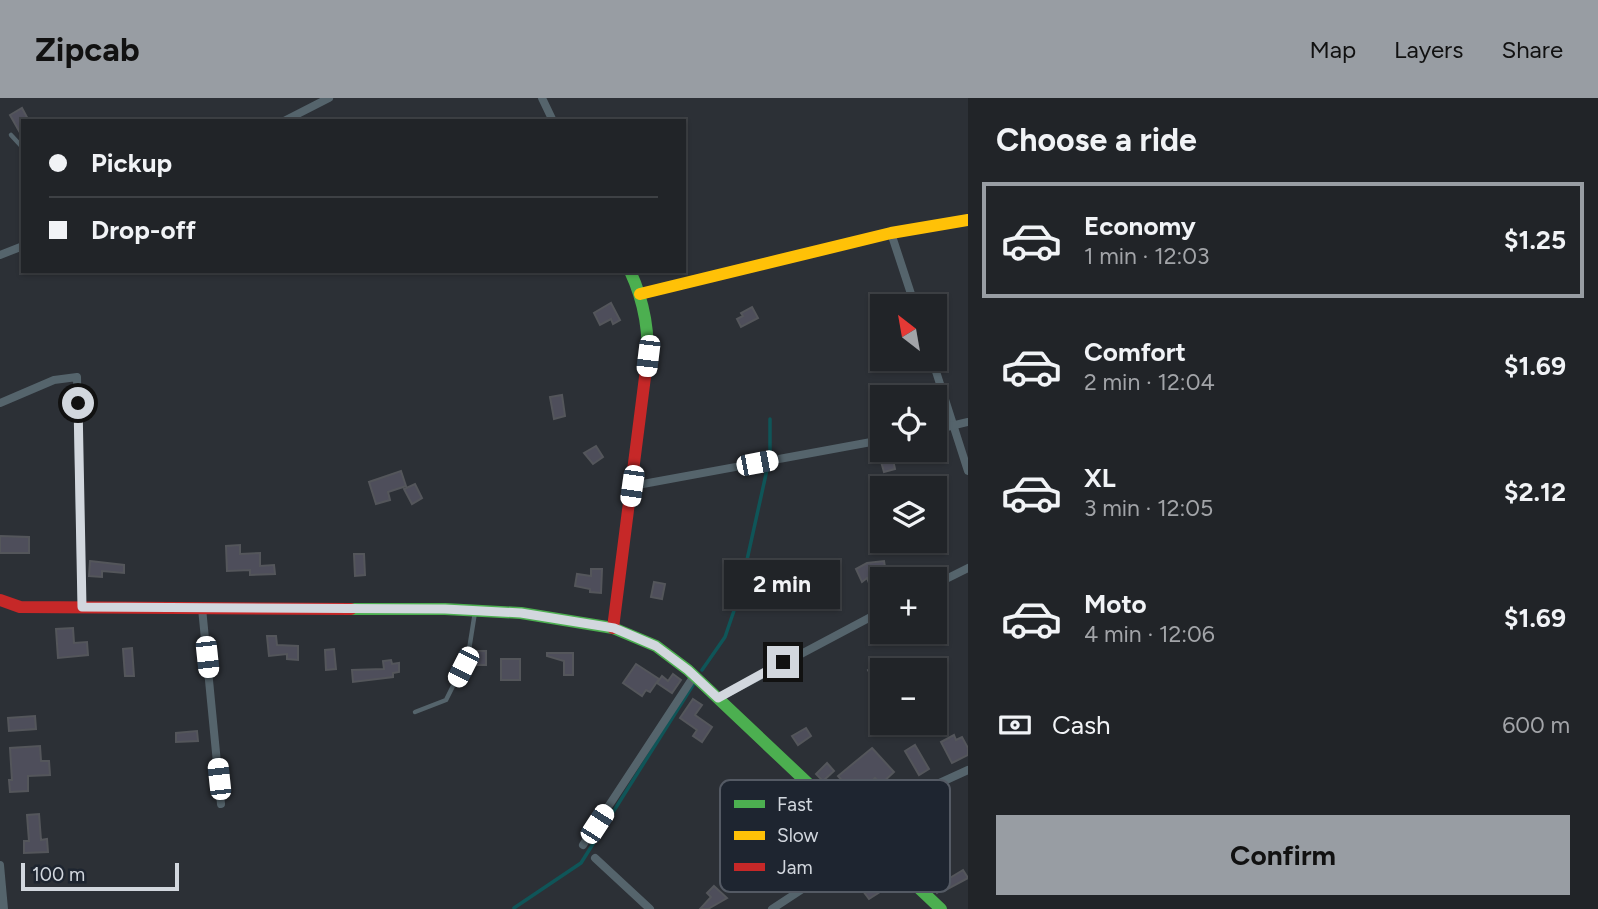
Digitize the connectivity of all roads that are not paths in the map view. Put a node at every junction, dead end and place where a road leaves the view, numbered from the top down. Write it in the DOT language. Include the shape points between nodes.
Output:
graph roads {
  1 [pos="329,98"];
  2 [pos="542,98"];
  3 [pos="288,119"];
  4 [pos="552,119"];
  5 [pos="11,135"];
  6 [pos="21,146"];
  7 [pos="968,220"];
  8 [pos="891,233"];
  9 [pos="21,247"];
  10 [pos="0,255"];
  11 [pos="631,273"];
  12 [pos="640,294"];
  13 [pos="911,294"];
  14 [pos="936,371"];
  15 [pos="0,403"];
  16 [pos="968,422"];
  17 [pos="955,426"];
  18 [pos="947,428"];
  19 [pos="870,442"];
  20 [pos="968,471"];
  21 [pos="632,486"];
  22 [pos="968,568"];
  23 [pos="947,578"];
  24 [pos="0,600"];
  25 [pos="82,607"];
  26 [pos="202,608"];
  27 [pos="475,611"];
  28 [pos="870,617"];
  29 [pos="614,628"];
  30 [pos="694,676"];
  31 [pos="718,698"];
  32 [pos="415,712"];
  33 [pos="968,770"];
  34 [pos="806,780"];
  35 [pos="946,780"];
  36 [pos="221,804"];
  37 [pos="583,845"];
  38 [pos="595,858"];
  39 [pos="0,865"];
  40 [pos="798,892"];
  41 [pos="922,892"];
  42 [pos="4,909"];
  43 [pos="650,909"];
  44 [pos="772,909"];
  45 [pos="940,909"];
  1 -- 3 [label="street"];
  2 -- 4 [label="street"];
  5 -- 6 [label="lane"];
  7 -- 8 [label="street"];
  8 -- 12 [label="street"];
  8 -- 13 [label="street"];
  9 -- 10 [label="street"];
  11 -- 12 [label="street"];
  12 -- 21 [label="street" via="647,318 648,356"];
  14 -- 17 [label="street"];
  15 -- 25 [label="street" via="54,380 77,377"];
  16 -- 17 [label="street"];
  17 -- 18 [label="street"];
  17 -- 20 [label="street"];
  19 -- 21 [label="street"];
  21 -- 29 [label="street"];
  22 -- 23 [label="street"];
  24 -- 25 [label="street" via="20,607"];
  25 -- 26 [label="street"];
  26 -- 27 [label="street"];
  26 -- 36 [label="street"];
  27 -- 29 [label="street" via="521,613"];
  27 -- 32 [label="lane" via="468,656 446,700"];
  28 -- 31 [label="street"];
  29 -- 30 [label="street" via="656,646"];
  30 -- 31 [label="street"];
  30 -- 37 [label="street"];
  31 -- 34 [label="street"];
  33 -- 35 [label="street"];
  38 -- 43 [label="street"];
  39 -- 42 [label="street"];
  40 -- 44 [label="street"];
  41 -- 45 [label="street"];
}
